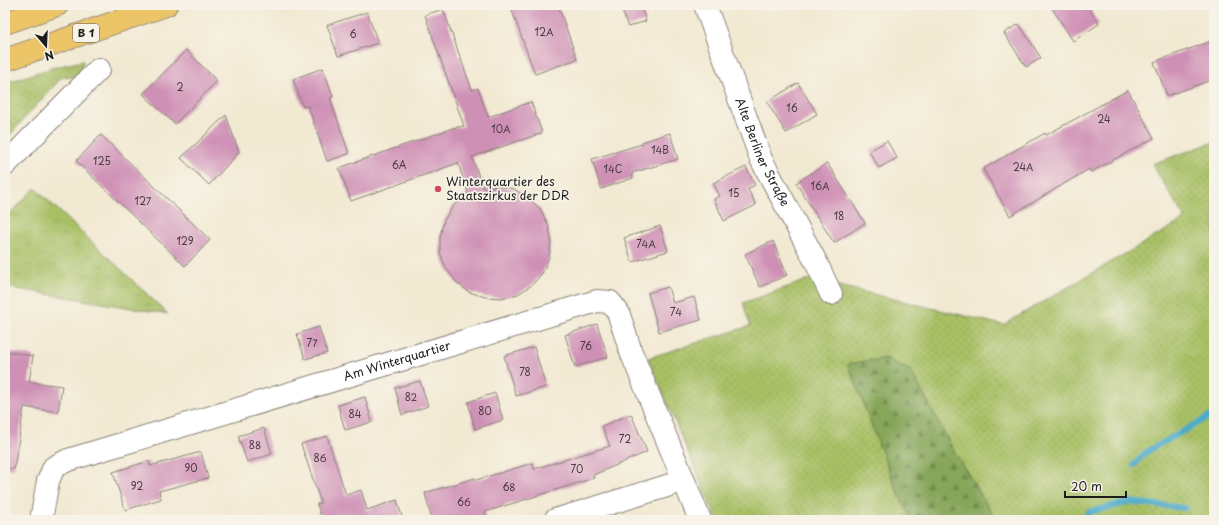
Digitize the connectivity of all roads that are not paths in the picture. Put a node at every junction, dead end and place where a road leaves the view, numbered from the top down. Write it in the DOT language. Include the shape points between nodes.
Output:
graph roads {
  1 [pos="57,5"];
  2 [pos="166,5"];
  3 [pos="705,5"];
  4 [pos="5,23"];
  5 [pos="5,60"];
  6 [pos="99,69"];
  7 [pos="5,165"];
  8 [pos="831,294"];
  9 [pos="683,480"];
  10 [pos="41,520"];
  11 [pos="555,520"];
  12 [pos="700,520"];
  1 -- 4 [label="main road"];
  2 -- 5 [label="main road, B 1"];
  3 -- 8 [label="street, Alte Berliner Straße" via="761,159"];
  6 -- 7 [label="street"];
  9 -- 10 [label="street, Am Winterquartier" via="631,352 618,312 610,302 598,301 68,460 54,467 48,481"];
  9 -- 11 [label="street"];
  9 -- 12 [label="street, Am Winterquartier"];
}
